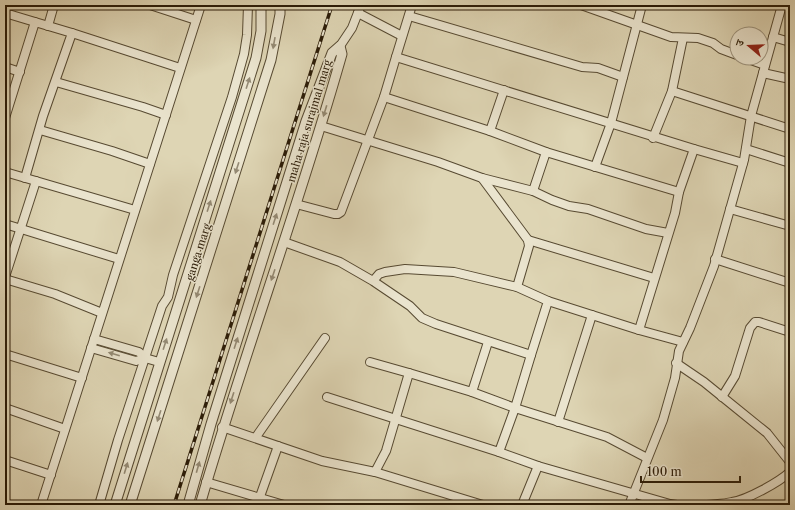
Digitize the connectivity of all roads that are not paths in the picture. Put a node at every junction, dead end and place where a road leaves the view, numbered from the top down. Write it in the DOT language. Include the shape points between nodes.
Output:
graph roads {
  1 [pos="54,5"];
  2 [pos="150,5"];
  3 [pos="201,5"];
  4 [pos="248,5"];
  5 [pos="261,5"];
  6 [pos="280,5"];
  7 [pos="361,5"];
  8 [pos="412,5"];
  9 [pos="581,5"];
  10 [pos="642,5"];
  11 [pos="782,5"];
  12 [pos="5,13"];
  13 [pos="358,13"];
  14 [pos="409,16"];
  15 [pos="196,20"];
  16 [pos="35,22"];
  17 [pos="637,25"];
  18 [pos="48,26"];
  19 [pos="72,33"];
  20 [pos="402,36"];
  21 [pos="773,37"];
  22 [pos="683,38"];
  23 [pos="790,42"];
  24 [pos="340,46"];
  25 [pos="729,52"];
  26 [pos="396,57"];
  27 [pos="759,66"];
  28 [pos="5,67"];
  29 [pos="180,68"];
  30 [pos="764,69"];
  31 [pos="20,72"];
  32 [pos="623,77"];
  33 [pos="790,79"];
  34 [pos="56,82"];
  35 [pos="504,90"];
  36 [pos="672,91"];
  37 [pos="384,96"];
  38 [pos="166,115"];
  39 [pos="751,116"];
  40 [pos="5,118"];
  41 [pos="306,121"];
  42 [pos="611,123"];
  43 [pos="321,126"];
  44 [pos="790,129"];
  45 [pos="40,130"];
  46 [pos="490,131"];
  47 [pos="653,138"];
  48 [pos="368,140"];
  49 [pos="746,149"];
  50 [pos="694,150"];
  51 [pos="546,152"];
  52 [pos="743,163"];
  53 [pos="790,163"];
  54 [pos="150,164"];
  55 [pos="595,166"];
  56 [pos="5,172"];
  57 [pos="25,178"];
  58 [pos="482,178"];
  59 [pos="36,181"];
  60 [pos="533,190"];
  61 [pos="679,192"];
  62 [pos="296,204"];
  63 [pos="730,209"];
  64 [pos="135,210"];
  65 [pos="5,224"];
  66 [pos="790,226"];
  67 [pos="20,229"];
  68 [pos="668,233"];
  69 [pos="269,239"];
  70 [pos="528,240"];
  71 [pos="284,242"];
  72 [pos="120,259"];
  73 [pos="716,259"];
  74 [pos="5,278"];
  75 [pos="654,278"];
  76 [pos="373,281"];
  77 [pos="790,284"];
  78 [pos="517,287"];
  79 [pos="548,301"];
  80 [pos="102,313"];
  81 [pos="592,315"];
  82 [pos="639,330"];
  83 [pos="790,332"];
  84 [pos="325,338"];
  85 [pos="94,339"];
  86 [pos="488,342"];
  87 [pos="683,342"];
  88 [pos="91,348"];
  89 [pos="5,354"];
  90 [pos="531,354"];
  91 [pos="145,358"];
  92 [pos="159,362"];
  93 [pos="370,362"];
  94 [pos="676,363"];
  95 [pos="409,373"];
  96 [pos="82,378"];
  97 [pos="472,392"];
  98 [pos="327,397"];
  99 [pos="722,397"];
  100 [pos="5,408"];
  101 [pos="515,408"];
  102 [pos="396,420"];
  103 [pos="558,422"];
  104 [pos="211,424"];
  105 [pos="222,427"];
  106 [pos="65,429"];
  107 [pos="256,438"];
  108 [pos="278,446"];
  109 [pos="500,452"];
  110 [pos="647,458"];
  111 [pos="5,460"];
  112 [pos="790,462"];
  113 [pos="538,466"];
  114 [pos="376,472"];
  115 [pos="790,472"];
  116 [pos="51,475"];
  117 [pos="206,482"];
  118 [pos="633,492"];
  119 [pos="258,501"];
  120 [pos="41,505"];
  121 [pos="99,505"];
  122 [pos="115,505"];
  123 [pos="130,505"];
  124 [pos="188,505"];
  125 [pos="200,505"];
  126 [pos="284,505"];
  127 [pos="483,505"];
  128 [pos="522,505"];
  129 [pos="629,505"];
  130 [pos="677,505"];
  131 [pos="707,505"];
  1 -- 18 [label="street"];
  2 -- 15 [label="street"];
  3 -- 15 [label="street"];
  4 -- 91 [label="street" via="244,54 232,97 168,297 162,306"];
  92 -- 5 [label="street, ganga marg, one-way" via="256,58 261,31"];
  6 -- 123 [label="street, ganga marg, one-way" via="271,60"];
  7 -- 13 [label="street"];
  8 -- 14 [label="street"];
  9 -- 17 [label="street"];
  10 -- 17 [label="street"];
  11 -- 21 [label="street"];
  12 -- 16 [label="street"];
  13 -- 20 [label="street"];
  13 -- 24 [label="street"];
  14 -- 20 [label="street"];
  14 -- 32 [label="street"];
  15 -- 29 [label="street"];
  16 -- 18 [label="street"];
  16 -- 31 [label="street"];
  17 -- 22 [label="street" via="671,37"];
  17 -- 32 [label="street"];
  18 -- 19 [label="street"];
  19 -- 29 [label="street"];
  19 -- 34 [label="street"];
  20 -- 26 [label="street"];
  21 -- 23 [label="street"];
  21 -- 30 [label="street"];
  22 -- 25 [label="street" via="698,38"];
  22 -- 36 [label="street"];
  24 -- 41 [label="street, maha raja surajmal marg" via="332,54"];
  24 -- 43 [label="street, maha raja surajmal marg, one-way" via="342,54"];
  26 -- 35 [label="street"];
  26 -- 37 [label="street"];
  27 -- 30 [label="street"];
  28 -- 31 [label="street"];
  29 -- 38 [label="street"];
  30 -- 33 [label="street"];
  30 -- 39 [label="street"];
  31 -- 40 [label="street"];
  32 -- 42 [label="street"];
  34 -- 38 [label="street"];
  34 -- 45 [label="street"];
  35 -- 42 [label="street"];
  35 -- 46 [label="street"];
  36 -- 39 [label="street"];
  36 -- 47 [label="street"];
  37 -- 46 [label="street"];
  37 -- 48 [label="street"];
  38 -- 54 [label="street"];
  39 -- 44 [label="street"];
  39 -- 49 [label="street"];
  41 -- 43 [label="street"];
  69 -- 41 [label="street, maha raja surajmal marg, one-way"];
  42 -- 47 [label="street"];
  42 -- 55 [label="street"];
  43 -- 48 [label="street"];
  43 -- 62 [label="street, maha raja surajmal marg"];
  45 -- 54 [label="street"];
  45 -- 57 [label="street"];
  46 -- 51 [label="street"];
  47 -- 50 [label="street"];
  48 -- 58 [label="street"];
  48 -- 62 [label="street" via="341,212 334,214"];
  49 -- 52 [label="street"];
  49 -- 53 [label="street"];
  50 -- 52 [label="street"];
  50 -- 61 [label="street"];
  51 -- 55 [label="street"];
  51 -- 60 [label="street"];
  52 -- 63 [label="street"];
  54 -- 64 [label="street"];
  55 -- 61 [label="street"];
  56 -- 57 [label="street"];
  57 -- 59 [label="street"];
  58 -- 60 [label="street"];
  58 -- 70 [label="street"];
  59 -- 64 [label="street"];
  59 -- 67 [label="street"];
  60 -- 68 [label="street" via="558,202 646,229"];
  61 -- 68 [label="street"];
  62 -- 71 [label="street, maha raja surajmal marg"];
  63 -- 66 [label="street"];
  63 -- 73 [label="street"];
  64 -- 72 [label="street"];
  65 -- 67 [label="street"];
  67 -- 72 [label="street"];
  67 -- 74 [label="street"];
  68 -- 75 [label="street"];
  69 -- 71 [label="street"];
  104 -- 69 [label="street, maha raja surajmal marg, one-way"];
  70 -- 75 [label="street"];
  70 -- 78 [label="street" via="529,246"];
  71 -- 76 [label="street" via="340,262"];
  71 -- 105 [label="street, maha raja surajmal marg, one-way"];
  72 -- 80 [label="street"];
  73 -- 77 [label="street"];
  73 -- 87 [label="street"];
  74 -- 80 [label="street"];
  75 -- 82 [label="street"];
  76 -- 78 [label="street" via="379,274 405,269 454,272"];
  76 -- 86 [label="street" via="410,306 422,318"];
  78 -- 79 [label="street"];
  79 -- 81 [label="street"];
  79 -- 90 [label="street"];
  80 -- 85 [label="street"];
  81 -- 82 [label="street"];
  81 -- 103 [label="street"];
  82 -- 87 [label="street"];
  83 -- 99 [label="street" via="755,322 750,328 735,376"];
  84 -- 107 [label="street"];
  85 -- 88 [label="street"];
  85 -- 91 [label="street" via="139,352"];
  86 -- 90 [label="street"];
  86 -- 97 [label="street"];
  87 -- 94 [label="street"];
  91 -- 88 [label="street, one-way" via="136,361"];
  88 -- 96 [label="street"];
  89 -- 96 [label="street"];
  90 -- 101 [label="street"];
  91 -- 92 [label="street"];
  91 -- 121 [label="street"];
  122 -- 92 [label="street, ganga marg, one-way"];
  93 -- 95 [label="street"];
  94 -- 99 [label="street"];
  94 -- 110 [label="street" via="671,396"];
  95 -- 97 [label="street"];
  95 -- 102 [label="street"];
  96 -- 106 [label="street"];
  97 -- 101 [label="street"];
  98 -- 102 [label="street"];
  99 -- 112 [label="street" via="767,433"];
  100 -- 106 [label="street"];
  101 -- 103 [label="street"];
  101 -- 109 [label="street"];
  102 -- 109 [label="street"];
  102 -- 114 [label="street"];
  103 -- 110 [label="street" via="607,437"];
  104 -- 105 [label="street"];
  124 -- 104 [label="street, maha raja surajmal marg, one-way"];
  105 -- 107 [label="street"];
  105 -- 117 [label="street, maha raja surajmal marg"];
  106 -- 116 [label="street"];
  107 -- 108 [label="street"];
  108 -- 114 [label="street" via="322,461"];
  108 -- 119 [label="street"];
  109 -- 113 [label="street"];
  110 -- 118 [label="street"];
  111 -- 116 [label="street"];
  113 -- 118 [label="street"];
  113 -- 128 [label="street"];
  114 -- 127 [label="street"];
  115 -- 131 [label="street" via="770,485 734,502"];
  116 -- 120 [label="street"];
  117 -- 119 [label="street"];
  117 -- 125 [label="street, maha raja surajmal marg"];
  118 -- 129 [label="street"];
  118 -- 130 [label="street"];
  119 -- 126 [label="street"];
}
